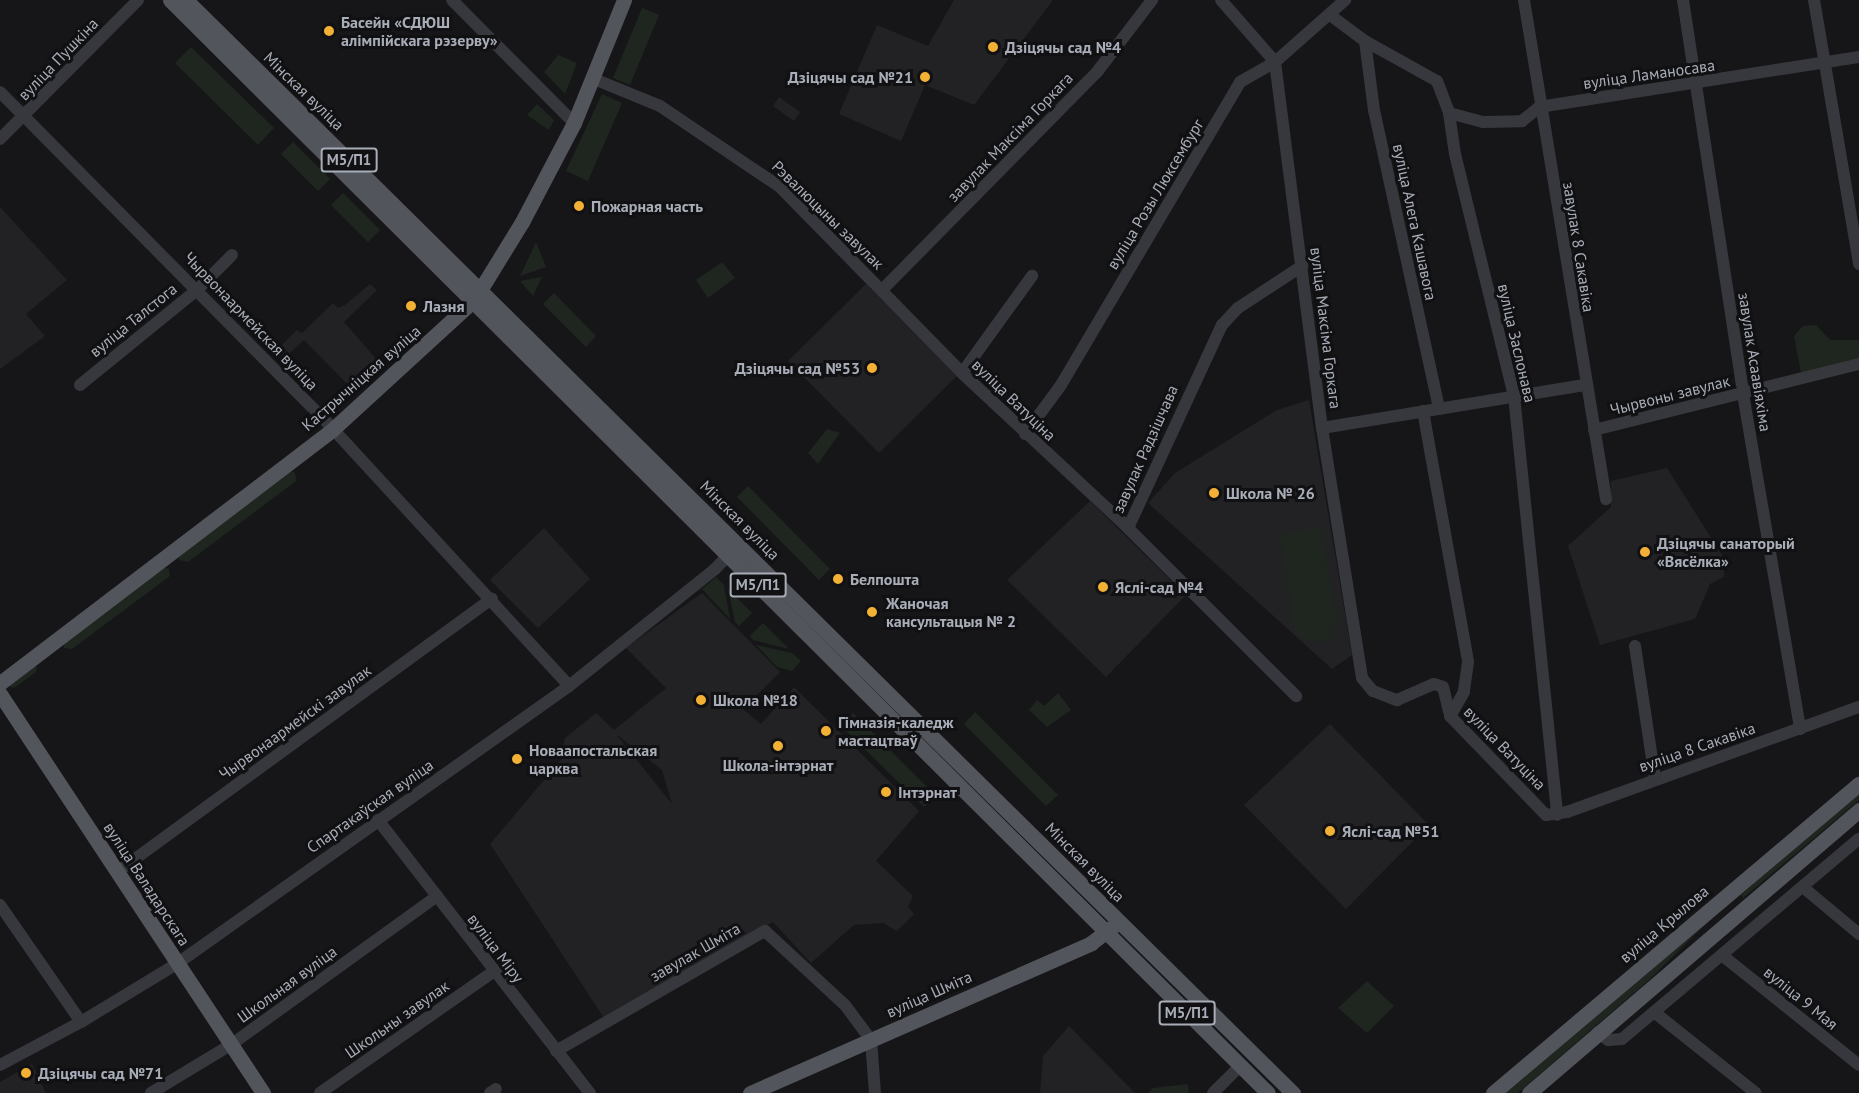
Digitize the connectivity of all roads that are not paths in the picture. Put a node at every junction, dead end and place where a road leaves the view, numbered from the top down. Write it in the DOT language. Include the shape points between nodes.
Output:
graph roads {
  1 [pos="138,0"];
  2 [pos="170,0"];
  3 [pos="186,0"];
  4 [pos="452,0"];
  5 [pos="624,0"];
  6 [pos="1152,0"];
  7 [pos="1221,0"];
  8 [pos="1345,0"];
  9 [pos="1524,0"];
  10 [pos="1683,0"];
  11 [pos="1814,0"];
  12 [pos="1330,15"];
  13 [pos="1365,41"];
  14 [pos="1859,57"];
  15 [pos="1275,62"];
  16 [pos="1824,64"];
  17 [pos="594,78"];
  18 [pos="1695,84"];
  19 [pos="0,92"];
  20 [pos="1539,107"];
  21 [pos="1449,113"];
  22 [pos="25,116"];
  23 [pos="574,123"];
  24 [pos="0,139"];
  25 [pos="232,255"];
  26 [pos="1859,264"];
  27 [pos="1302,266"];
  28 [pos="1032,276"];
  29 [pos="198,289"];
  30 [pos="882,290"];
  31 [pos="478,295"];
  32 [pos="1859,364"];
  33 [pos="962,373"];
  34 [pos="80,385"];
  35 [pos="1585,385"];
  36 [pos="1743,394"];
  37 [pos="1514,396"];
  38 [pos="1439,409"];
  39 [pos="1422,411"];
  40 [pos="1322,428"];
  41 [pos="333,429"];
  42 [pos="1594,430"];
  43 [pos="1024,434"];
  44 [pos="1606,499"];
  45 [pos="1128,528"];
  46 [pos="739,544"];
  47 [pos="728,556"];
  48 [pos="492,599"];
  49 [pos="1635,646"];
  50 [pos="1362,678"];
  51 [pos="0,683"];
  52 [pos="568,686"];
  53 [pos="0,694"];
  54 [pos="1296,696"];
  55 [pos="1859,707"];
  56 [pos="1450,716"];
  57 [pos="1800,729"];
  58 [pos="1656,778"];
  59 [pos="1859,784"];
  60 [pos="1859,810"];
  61 [pos="1552,815"];
  62 [pos="378,820"];
  63 [pos="1859,839"];
  64 [pos="117,872"];
  65 [pos="1804,888"];
  66 [pos="1728,894"];
  67 [pos="436,896"];
  68 [pos="0,905"];
  69 [pos="1741,909"];
  70 [pos="1119,921"];
  71 [pos="1106,933"];
  72 [pos="1859,934"];
  73 [pos="1723,956"];
  74 [pos="178,963"];
  75 [pos="493,972"];
  76 [pos="1654,1012"];
  77 [pos="81,1022"];
  78 [pos="1598,1032"];
  79 [pos="871,1040"];
  80 [pos="232,1044"];
  81 [pos="556,1051"];
  82 [pos="0,1065"];
  83 [pos="1859,1065"];
  84 [pos="1240,1066"];
  85 [pos="769,1089"];
  86 [pos="151,1093"];
  87 [pos="263,1093"];
  88 [pos="320,1093"];
  89 [pos="590,1093"];
  90 [pos="750,1093"];
  91 [pos="875,1093"];
  92 [pos="1213,1093"];
  93 [pos="1268,1093"];
  94 [pos="1293,1093"];
  95 [pos="1493,1093"];
  96 [pos="1529,1093"];
  97 [pos="1756,1093"];
  1 -- 22 [label="street, вуліца Пушкіна"];
  2 -- 31 [label="main road, Мінская вуліца / М5/П1"];
  3 -- 31 [label="main road, Мінская вуліца / М5/П1"];
  4 -- 23 [label="street"];
  5 -- 17 [label="main road, Кастрычніцкая вуліца"];
  6 -- 30 [label="street, завулак Максіма Горкага" via="1097,72"];
  7 -- 15 [label="street"];
  8 -- 12 [label="street, вуліца Розы Люксембург"];
  9 -- 20 [label="street, завулак 8 Сакавіка"];
  10 -- 18 [label="street, завулак Асаавіяхіма"];
  11 -- 16 [label="street"];
  12 -- 13 [label="street, вуліца Заслонава"];
  12 -- 15 [label="street, вуліца Розы Люксембург"];
  13 -- 21 [label="street, вуліца Заслонава" via="1437,81"];
  13 -- 38 [label="street, вуліца Алега Кашавога" via="1374,110"];
  14 -- 16 [label="street, вуліца Ламаносава"];
  15 -- 27 [label="street, вуліца Максіма Горкага"];
  15 -- 43 [label="street, вуліца Розы Люксембург" via="1240,82 1061,385"];
  16 -- 18 [label="street, вуліца Ламаносава"];
  16 -- 26 [label="street"];
  17 -- 23 [label="main road, Кастрычніцкая вуліца"];
  17 -- 30 [label="street, Рэвалюцыны завулак" via="660,106 761,171"];
  18 -- 20 [label="street, вуліца Ламаносава"];
  18 -- 36 [label="street, завулак Асаавіяхіма"];
  19 -- 22 [label="street, Чырвонаармейская вуліца"];
  20 -- 21 [label="street, вуліца Ламаносава" via="1522,122 1484,122"];
  20 -- 35 [label="street, завулак 8 Сакавіка"];
  21 -- 37 [label="street, вуліца Заслонава" via="1455,154"];
  22 -- 24 [label="street, вуліца Пушкіна"];
  22 -- 29 [label="street, Чырвонаармейская вуліца"];
  23 -- 31 [label="main road, Кастрычніцкая вуліца"];
  25 -- 29 [label="street, вуліца Талстога"];
  27 -- 40 [label="street, вуліца Максіма Горкага"];
  27 -- 45 [label="street, завулак Радзішчава" via="1238,308 1222,325"];
  28 -- 33 [label="street"];
  29 -- 34 [label="street, вуліца Талстога"];
  29 -- 41 [label="street, Чырвонаармейская вуліца"];
  30 -- 33 [label="street, вуліца Ватуціна"];
  31 -- 41 [label="main road, Кастрычніцкая вуліца"];
  31 -- 46 [label="main road, Мінская вуліца / М5/П1"];
  31 -- 47 [label="main road, Мінская вуліца / М5/П1"];
  32 -- 36 [label="street, Чырвоны завулак"];
  33 -- 43 [label="street, вуліца Ватуціна"];
  35 -- 37 [label="street"];
  35 -- 42 [label="street, завулак 8 Сакавіка"];
  36 -- 42 [label="street, Чырвоны завулак"];
  36 -- 57 [label="street, завулак Асаавіяхіма"];
  37 -- 38 [label="street"];
  37 -- 61 [label="street, вуліца Заслонава"];
  38 -- 39 [label="street"];
  39 -- 40 [label="street"];
  39 -- 56 [label="street" via="1468,662 1464,692"];
  40 -- 50 [label="street, вуліца Максіма Горкага"];
  41 -- 48 [label="street, Чырвонаармейская вуліца"];
  41 -- 51 [label="main road, Кастрычніцкая вуліца"];
  42 -- 44 [label="street, завулак 8 Сакавіка"];
  43 -- 45 [label="street, вуліца Ватуціна"];
  45 -- 54 [label="street, завулак Радзішчава"];
  46 -- 47 [label="street, Спартакаўская вуліца"];
  46 -- 70 [label="main road, Мінская вуліца / М5/П1"];
  47 -- 52 [label="street, Спартакаўская вуліца"];
  47 -- 71 [label="main road, Мінская вуліца / М5/П1"];
  48 -- 52 [label="street, Чырвонаармейская вуліца"];
  48 -- 64 [label="street, Чырвонаармейскі завулак"];
  49 -- 58 [label="street"];
  50 -- 56 [label="street, вуліца Ватуціна" via="1384,698 1397,700 1434,684 1443,687"];
  52 -- 62 [label="street, Спартакаўская вуліца"];
  53 -- 64 [label="main road, вуліца Валадарскага"];
  55 -- 57 [label="street, вуліца 8 Сакавіка"];
  56 -- 61 [label="street, вуліца Ватуціна"];
  57 -- 58 [label="street, вуліца 8 Сакавіка"];
  58 -- 61 [label="street, вуліца 8 Сакавіка"];
  59 -- 66 [label="main road, вуліца Крылова"];
  60 -- 69 [label="main road"];
  62 -- 67 [label="street, вуліца Міру"];
  62 -- 74 [label="street, Спартакаўская вуліца"];
  63 -- 65 [label="street"];
  64 -- 74 [label="main road, вуліца Валадарскага"];
  65 -- 72 [label="street"];
  65 -- 73 [label="street"];
  66 -- 69 [label="main road"];
  66 -- 95 [label="main road, вуліца Крылова"];
  67 -- 75 [label="street, вуліца Міру"];
  67 -- 80 [label="street, Школьная вуліца"];
  68 -- 77 [label="street"];
  69 -- 78 [label="main road"];
  70 -- 71 [label="main road, вуліца Шміта"];
  70 -- 94 [label="main road, Мінская вуліца / М5/П1"];
  71 -- 79 [label="main road, вуліца Шміта"];
  71 -- 84 [label="main road, Мінская вуліца / М5/П1"];
  73 -- 76 [label="street"];
  73 -- 83 [label="street, вуліца 9 Мая"];
  74 -- 77 [label="street, Спартакаўская вуліца"];
  74 -- 80 [label="main road, вуліца Валадарскага"];
  75 -- 81 [label="street, вуліца Міру"];
  75 -- 88 [label="street, Школьны завулак"];
  76 -- 78 [label="street" via="1622,1039 1608,1040"];
  76 -- 97 [label="street"];
  77 -- 82 [label="street, Спартакаўская вуліца"];
  78 -- 96 [label="main road"];
  79 -- 81 [label="street, завулак Шміта" via="845,1005 765,931"];
  79 -- 85 [label="main road, вуліца Шміта"];
  79 -- 91 [label="street"];
  80 -- 86 [label="street, Школьная вуліца"];
  80 -- 87 [label="main road, вуліца Валадарскага"];
  81 -- 89 [label="street, вуліца Міру"];
  84 -- 92 [label="street"];
  84 -- 93 [label="main road, Мінская вуліца / М5/П1"];
  85 -- 90 [label="main road, вуліца Шміта"];
}
